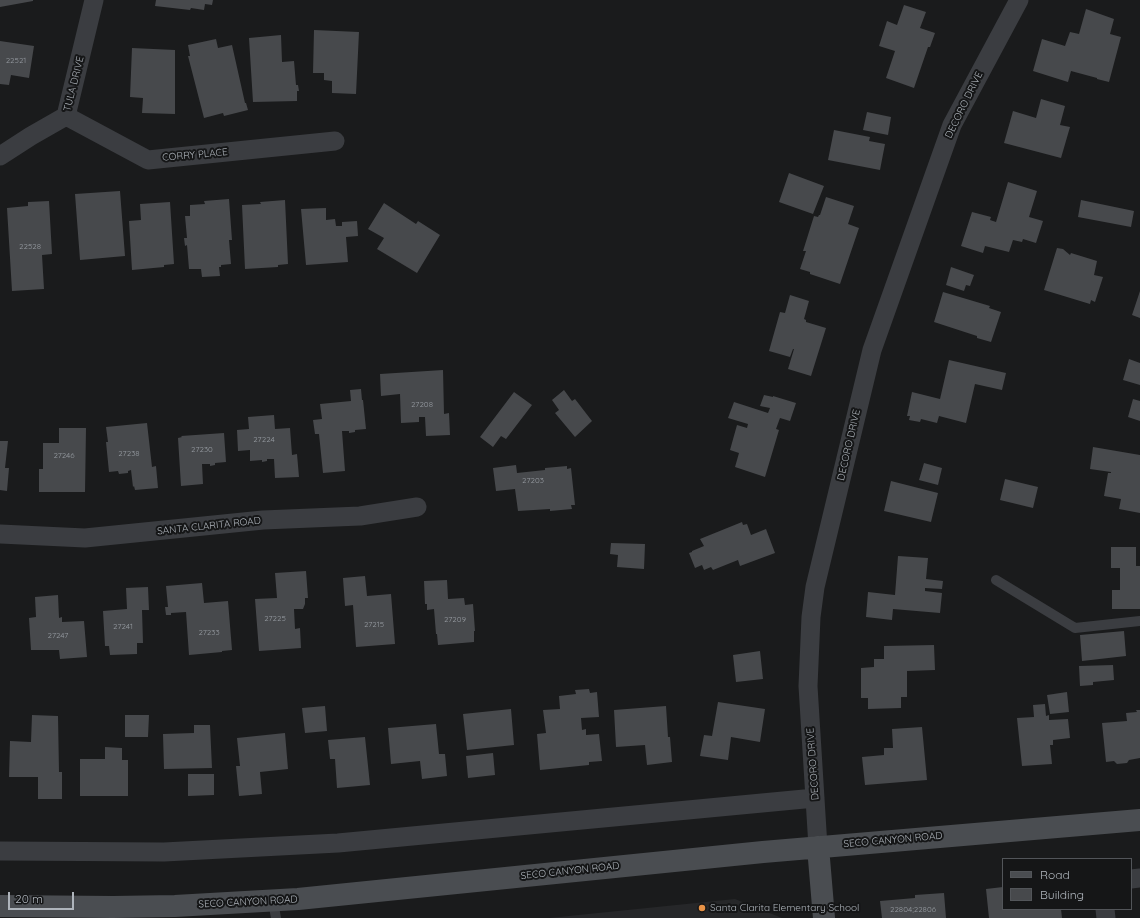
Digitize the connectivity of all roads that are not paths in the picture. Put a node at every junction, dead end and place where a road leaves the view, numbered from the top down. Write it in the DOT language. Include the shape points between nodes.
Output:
graph roads {
  1 [pos="94,0"];
  2 [pos="1019,0"];
  3 [pos="66,116"];
  4 [pos="335,141"];
  5 [pos="0,156"];
  6 [pos="417,507"];
  7 [pos="0,534"];
  8 [pos="996,580"];
  9 [pos="1140,621"];
  10 [pos="815,798"];
  11 [pos="1140,820"];
  12 [pos="818,847"];
  13 [pos="0,851"];
  14 [pos="0,906"];
  15 [pos="275,909"];
  16 [pos="824,918"];
  1 -- 3 [label="street, TULA DRIVE"];
  2 -- 10 [label="street, DECORO DRIVE" via="952,125 872,350 815,587 811,617 808,686"];
  3 -- 4 [label="street, CORRY PLACE" via="148,160"];
  3 -- 5 [label="street, TULA DRIVE"];
  6 -- 7 [label="street, SANTA CLARITA ROAD" via="360,516 263,520 84,538"];
  8 -- 9 [label="lane" via="1075,628"];
  10 -- 12 [label="street, DECORO DRIVE"];
  10 -- 13 [label="street" via="338,843 164,852"];
  11 -- 12 [label="main road, SECO CANYON ROAD"];
  12 -- 15 [label="main road, SECO CANYON ROAD"];
  12 -- 16 [label="main road, DECORO DRIVE"];
  14 -- 15 [label="main road, SECO CANYON ROAD"];
}
